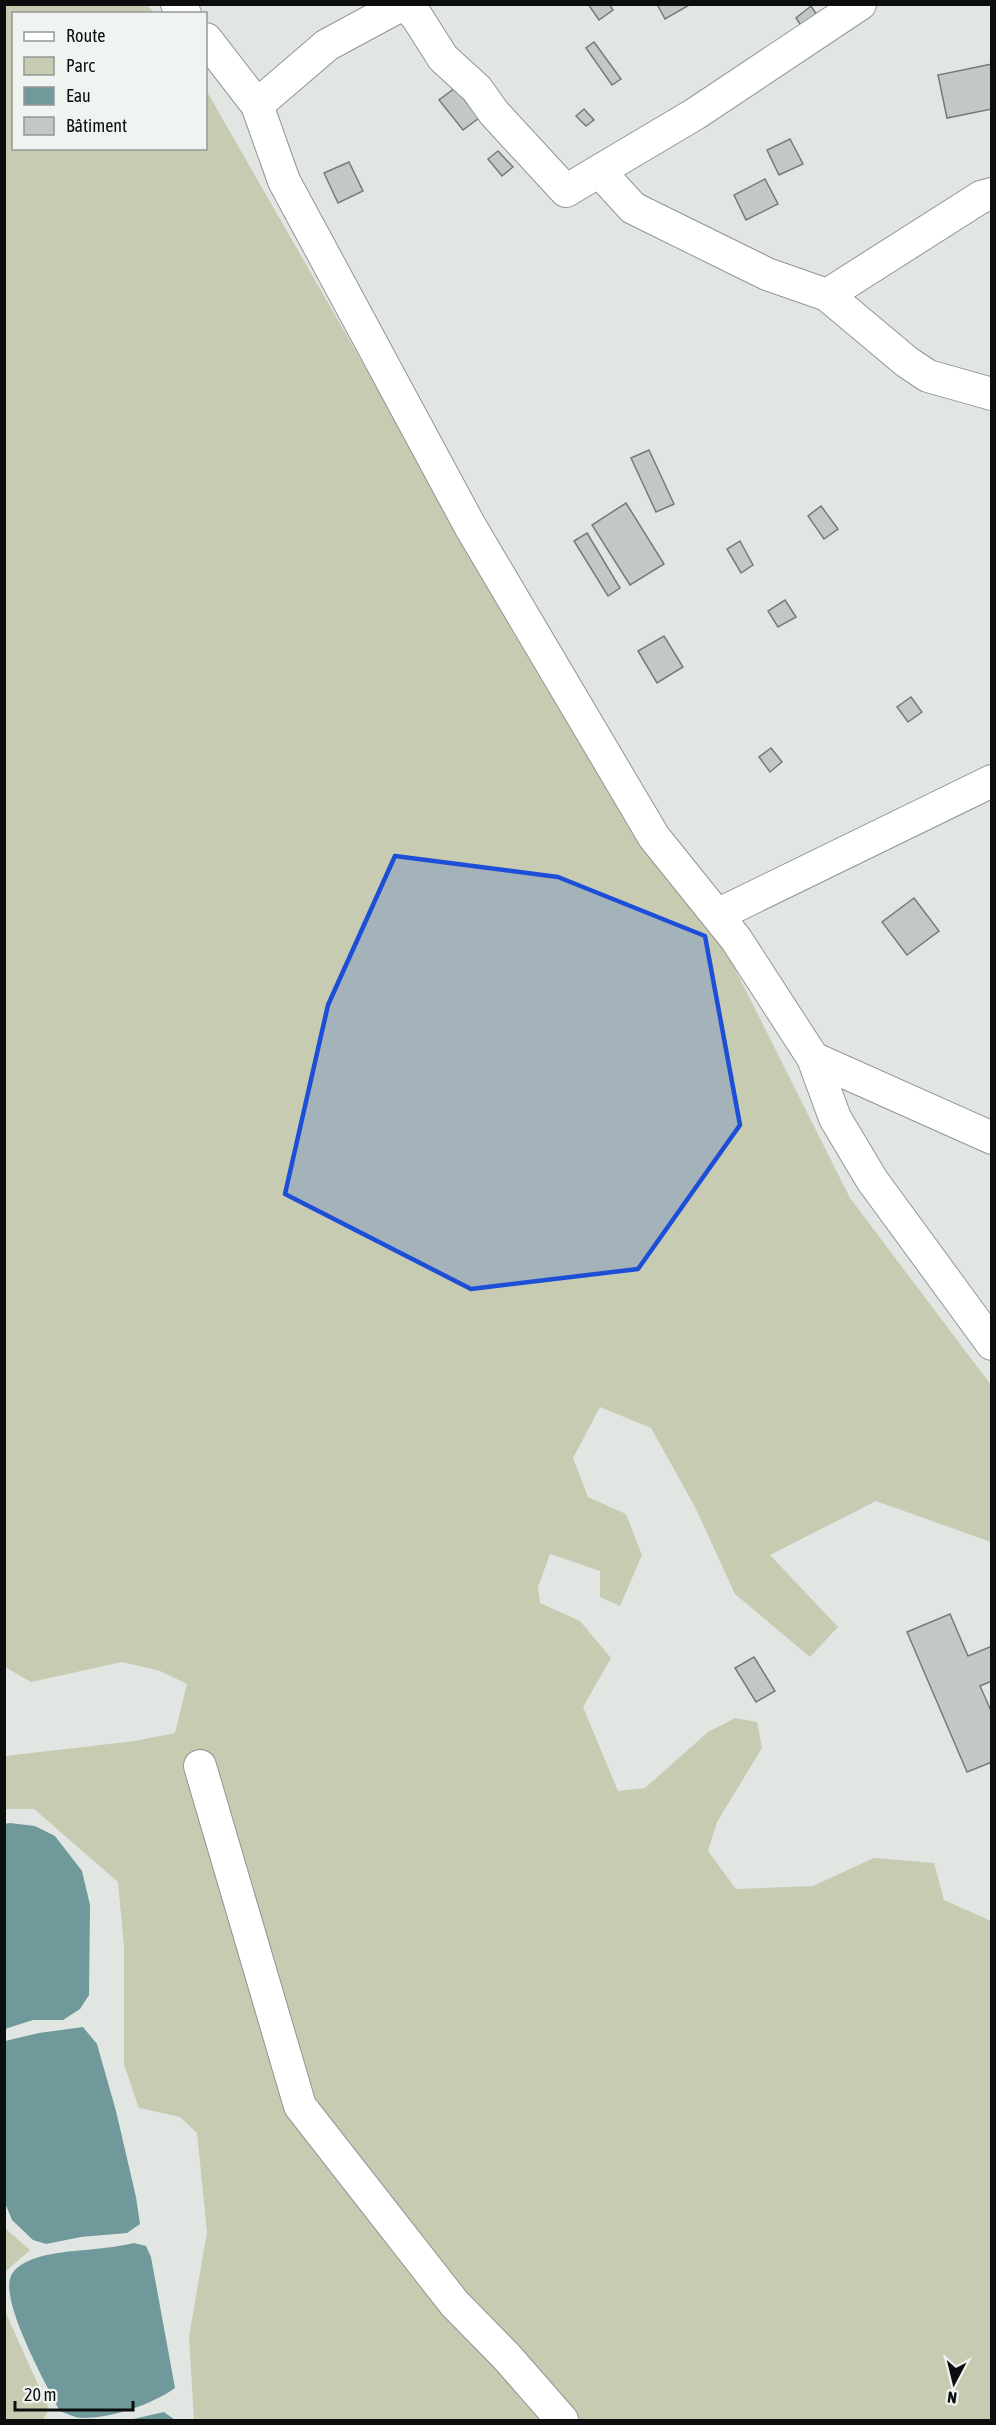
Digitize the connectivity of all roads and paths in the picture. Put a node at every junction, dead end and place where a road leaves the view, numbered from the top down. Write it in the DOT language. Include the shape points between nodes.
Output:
graph roads {
  1 [pos="404,4"];
  2 [pos="860,4"];
  3 [pos="207,40"];
  4 [pos="257,105"];
  5 [pos="599,171"];
  6 [pos="992,194"];
  7 [pos="827,295"];
  8 [pos="992,394"];
  9 [pos="992,781"];
  10 [pos="717,915"];
  11 [pos="813,1059"];
  12 [pos="992,1138"];
  13 [pos="992,1344"];
  14 [pos="200,1766"];
  15 [pos="562,2421"];
  1 -- 4 [label="street" via="327,45"];
  1 -- 5 [label="street" via="443,58 477,89 566,191"];
  2 -- 5 [label="street" via="695,114"];
  3 -- 4 [label="street"];
  4 -- 10 [label="street" via="284,181 470,526 654,837"];
  5 -- 7 [label="street" via="633,208 767,273"];
  6 -- 7 [label="street" via="981,197"];
  7 -- 8 [label="street" via="928,376"];
  9 -- 10 [label="street"];
  10 -- 11 [label="street"];
  11 -- 12 [label="street"];
  11 -- 13 [label="street" via="835,1118 872,1180"];
  14 -- 15 [label="street" via="300,2106 454,2303"];
}
